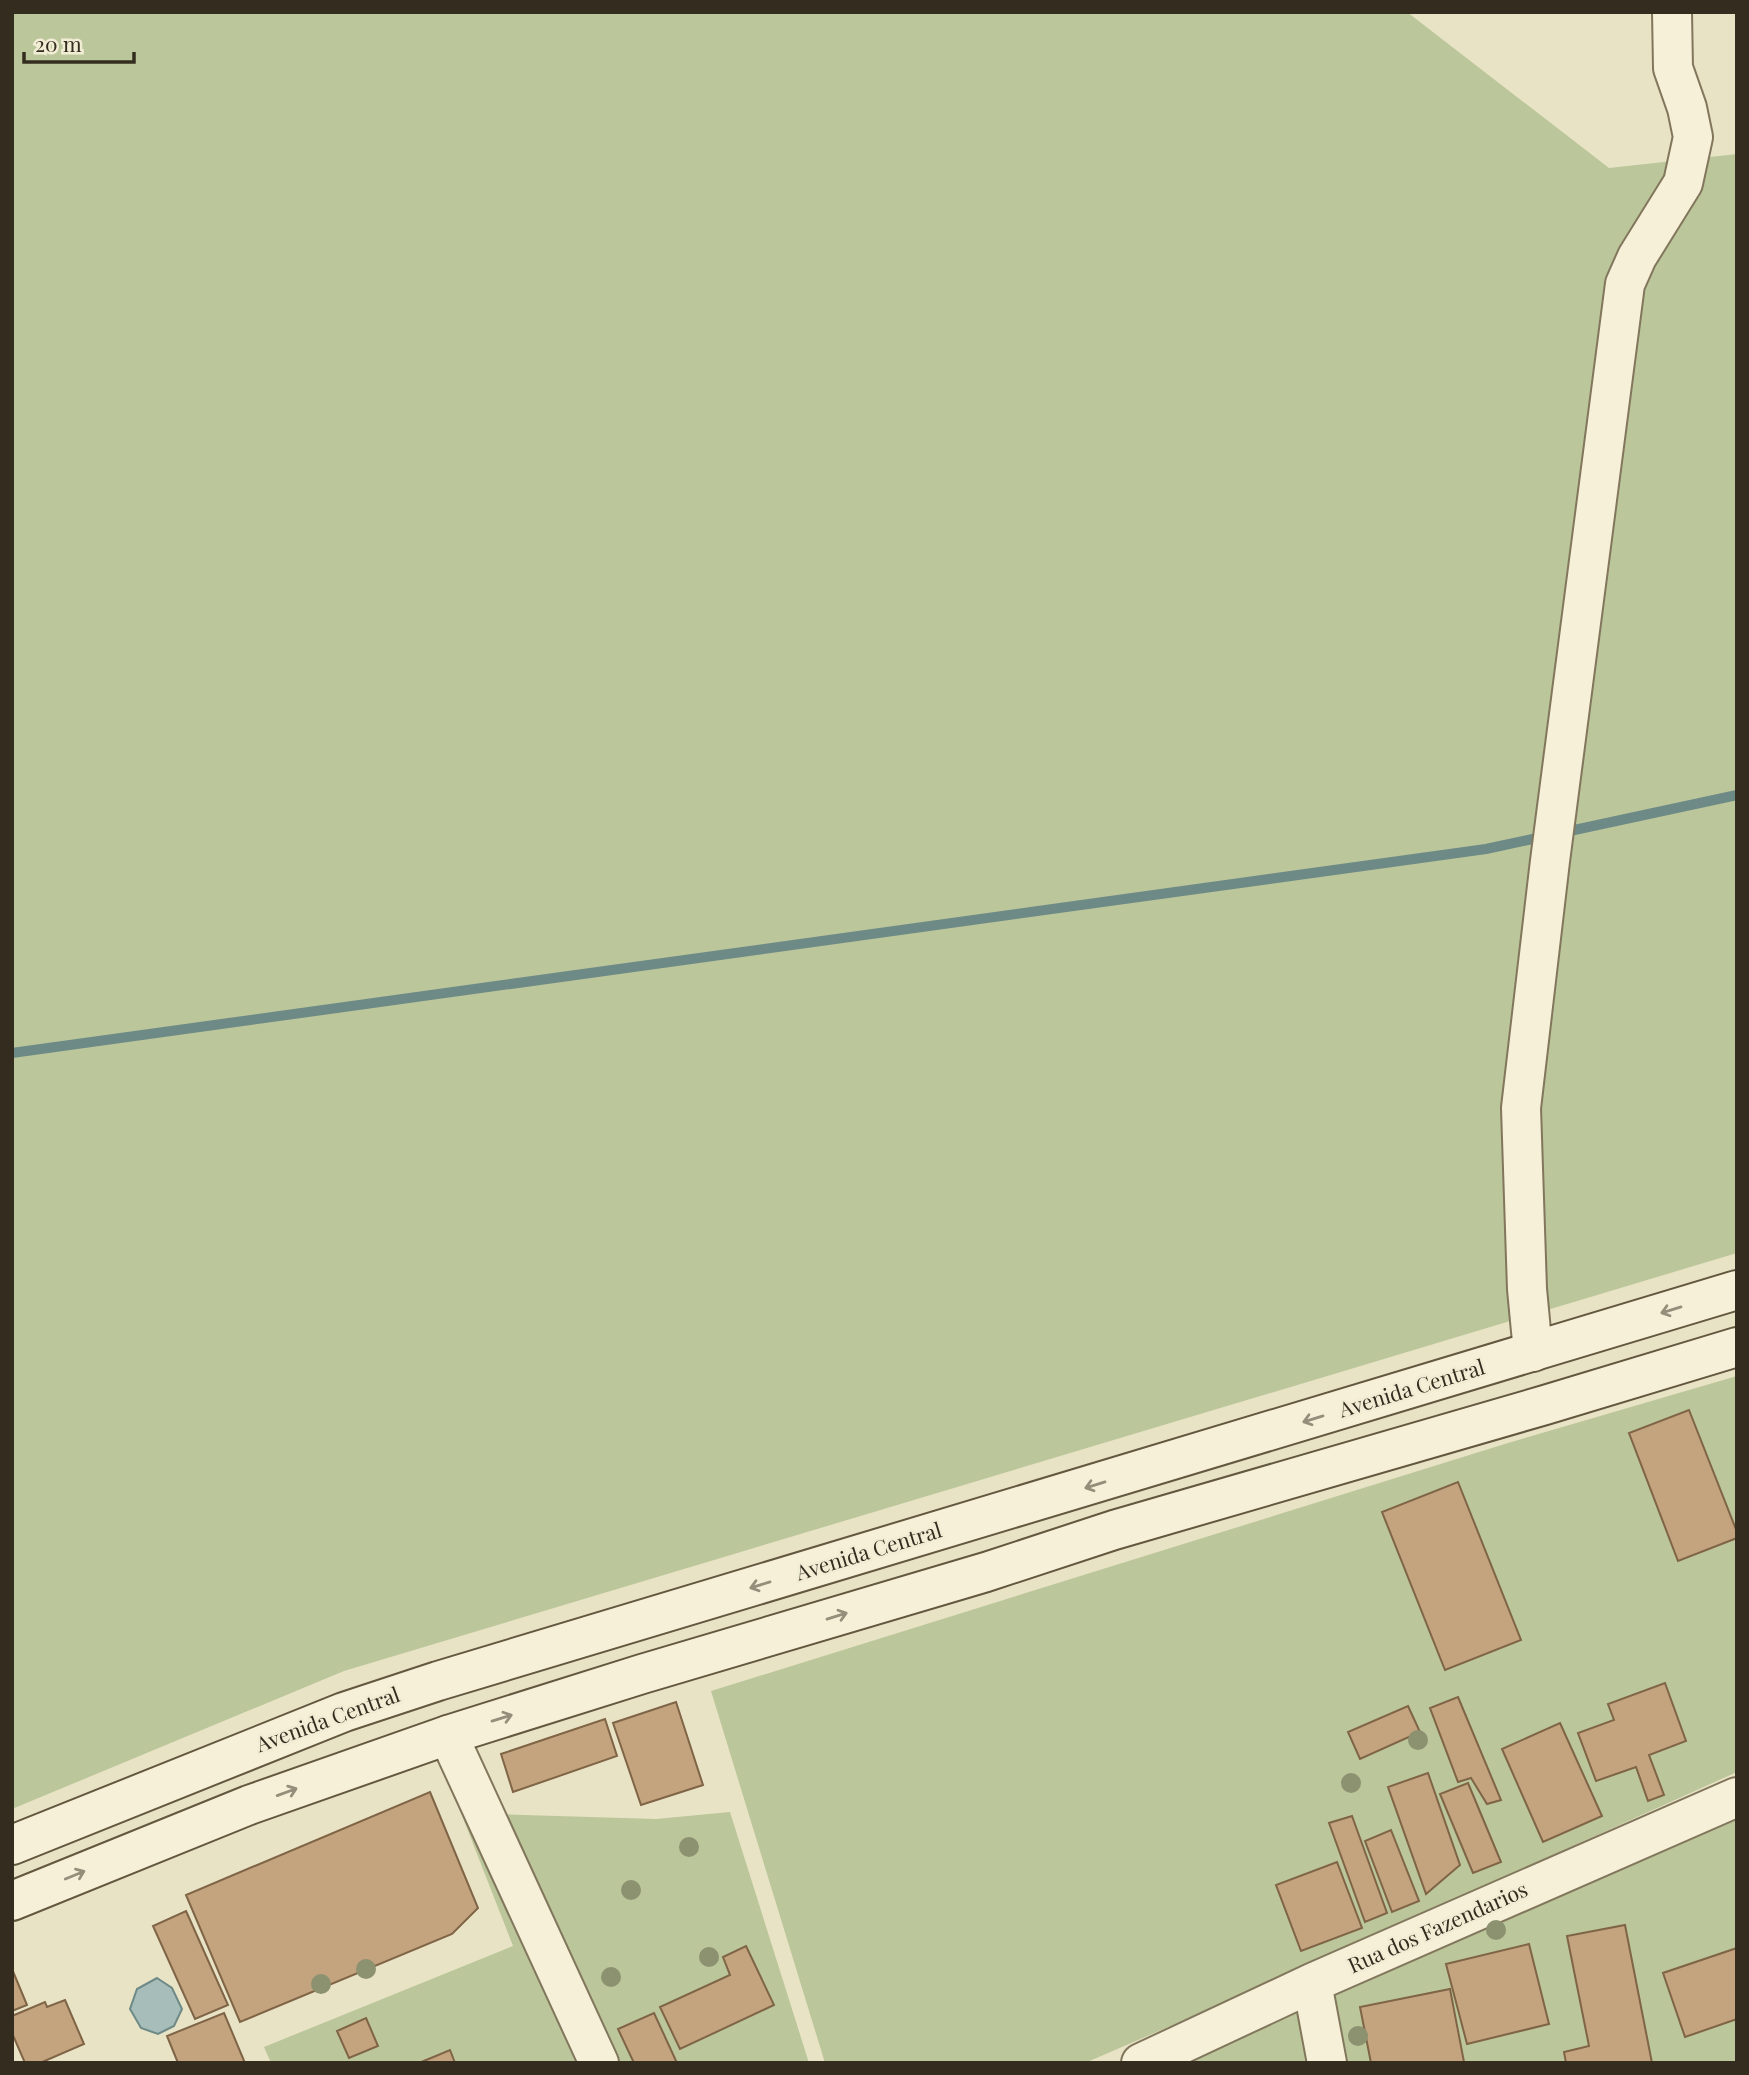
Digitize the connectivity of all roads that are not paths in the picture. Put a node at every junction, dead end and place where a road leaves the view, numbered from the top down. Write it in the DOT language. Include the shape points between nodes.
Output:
graph roads {
  1 [pos="1672,12"];
  2 [pos="1737,1290"];
  3 [pos="1737,1347"];
  4 [pos="1533,1352"];
  5 [pos="448,1735"];
  6 [pos="1737,1797"];
  7 [pos="12,1845"];
  8 [pos="12,1901"];
  9 [pos="1312,1983"];
  10 [pos="600,2063"];
  11 [pos="1141,2063"];
  12 [pos="1327,2063"];
  1 -- 4 [label="main road" via="1673,68 1693,136 1683,183 1625,284 1521,1108"];
  2 -- 4 [label="main road, Avenida Central, one-way"];
  5 -- 3 [label="main road, one-way" via="1114,1530"];
  4 -- 7 [label="main road, Avenida Central, one-way" via="438,1681 344,1712"];
  8 -- 5 [label="main road, one-way" via="248,1805"];
  5 -- 10 [label="main road"];
  6 -- 9 [label="main road, Rua dos Fazendarios"];
  9 -- 11 [label="main road, Rua dos Fazendarios"];
  9 -- 12 [label="main road"];
}
